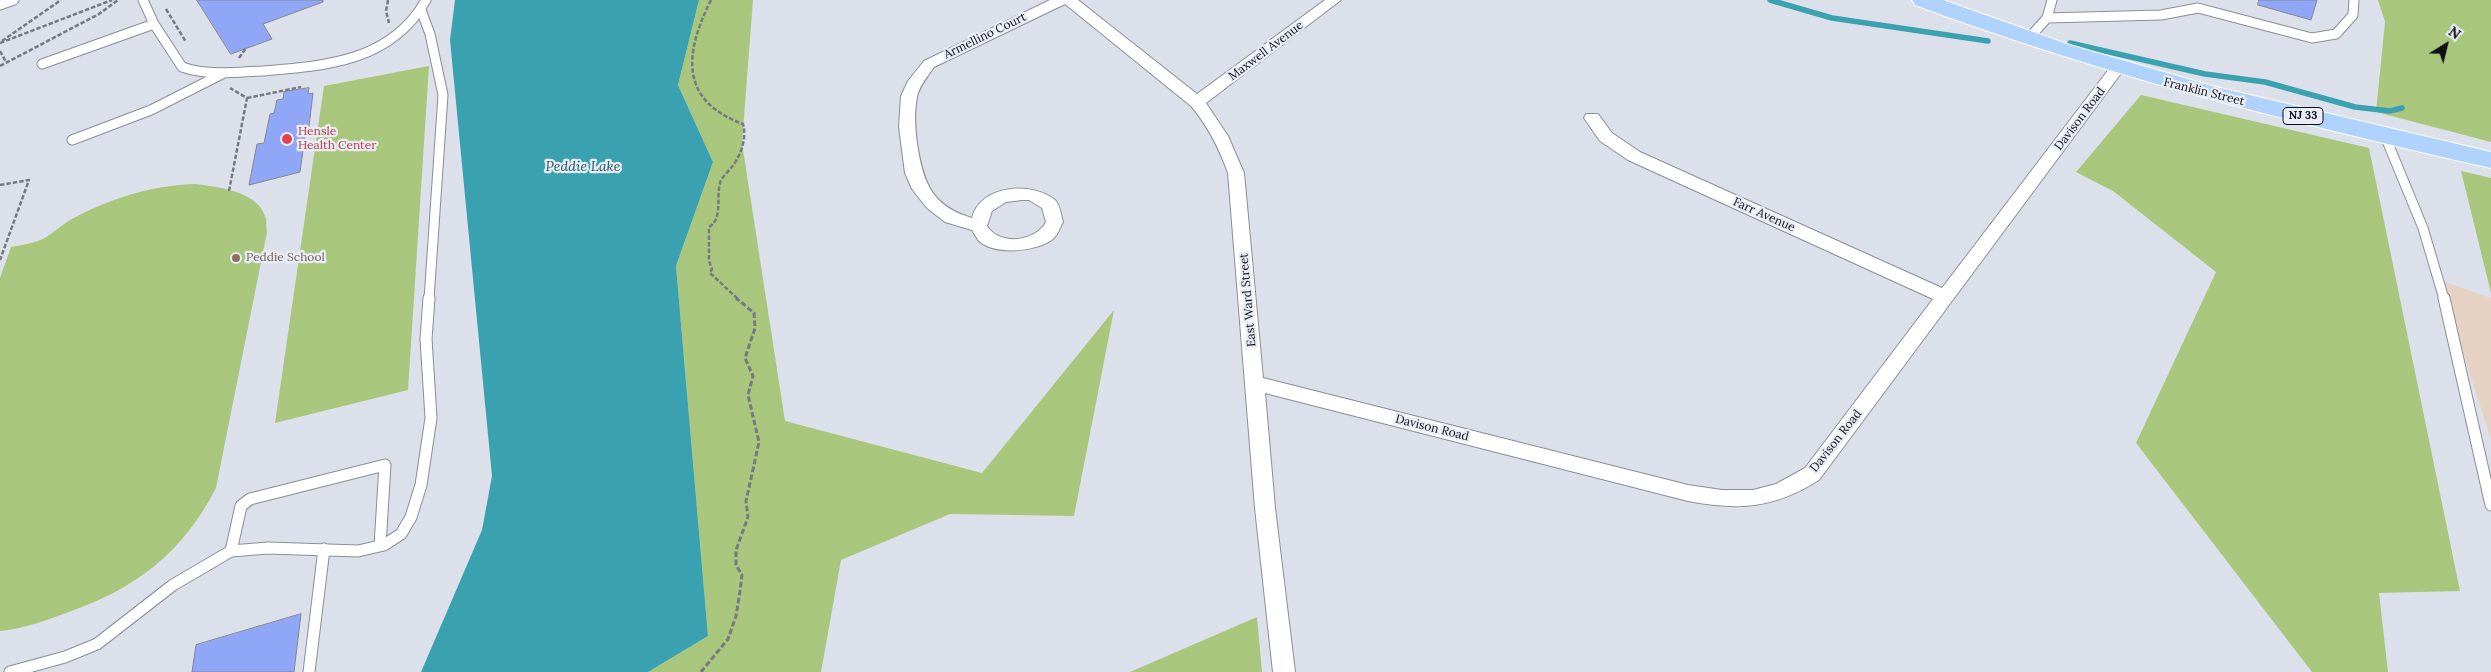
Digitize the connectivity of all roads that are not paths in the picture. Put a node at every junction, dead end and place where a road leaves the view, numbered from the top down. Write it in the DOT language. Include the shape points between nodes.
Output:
graph roads {
  1 [pos="14,0"];
  2 [pos="142,0"];
  3 [pos="1062,0"];
  4 [pos="1069,0"];
  5 [pos="1334,0"];
  6 [pos="1923,0"];
  7 [pos="2052,0"];
  8 [pos="2354,0"];
  9 [pos="0,4"];
  10 [pos="423,5"];
  11 [pos="2047,18"];
  12 [pos="154,24"];
  13 [pos="2028,39"];
  14 [pos="42,64"];
  15 [pos="2117,68"];
  16 [pos="222,74"];
  17 [pos="1197,102"];
  18 [pos="1592,118"];
  19 [pos="2385,136"];
  20 [pos="72,140"];
  21 [pos="2491,160"];
  22 [pos="978,226"];
  23 [pos="1945,297"];
  24 [pos="1255,383"];
  25 [pos="2486,473"];
  26 [pos="2491,505"];
  27 [pos="380,546"];
  28 [pos="324,549"];
  29 [pos="231,551"];
  30 [pos="10,672"];
  31 [pos="309,672"];
  32 [pos="1284,672"];
  1 -- 9 [label="lane"];
  2 -- 12 [label="lane"];
  3 -- 22 [label="street, Armellino Court" via="929,64 909,96 907,127 913,172 920,188 951,218"];
  4 -- 17 [label="street, East Ward Street"];
  5 -- 17 [label="street, Maxwell Avenue"];
  6 -- 13 [label="main road, Franklin Street / NJ 33"];
  7 -- 11 [label="lane"];
  8 -- 11 [label="lane" via="2353,15 2336,34 2312,38 2198,8 2161,15"];
  10 -- 16 [label="lane" via="395,35 338,63"];
  10 -- 27 [label="lane" via="443,95 426,339 431,418 411,517 401,534"];
  11 -- 13 [label="lane"];
  12 -- 14 [label="lane"];
  12 -- 16 [label="lane" via="182,67"];
  13 -- 15 [label="main road, Franklin Street / NJ 33"];
  15 -- 19 [label="main road, Franklin Street / NJ 33"];
  15 -- 23 [label="street, Davison Road"];
  16 -- 20 [label="lane" via="151,110"];
  17 -- 24 [label="street, East Ward Street" via="1226,143 1236,174"];
  18 -- 23 [label="street, Farr Avenue" via="1606,137 1634,156"];
  19 -- 21 [label="main road, Franklin Street / NJ 33"];
  19 -- 25 [label="lane" via="2440,280"];
  23 -- 24 [label="street, Davison Road" via="1812,474 1793,487 1769,496 1742,500 1688,493"];
  24 -- 32 [label="street, East Ward Street" via="1265,508"];
  25 -- 26 [label="lane"];
  27 -- 28 [label="lane" via="358,551"];
  27 -- 29 [label="lane" via="385,465 250,499 241,506"];
  28 -- 29 [label="lane"];
  28 -- 31 [label="lane"];
  29 -- 30 [label="lane" via="173,585 97,644 65,657"];
}
